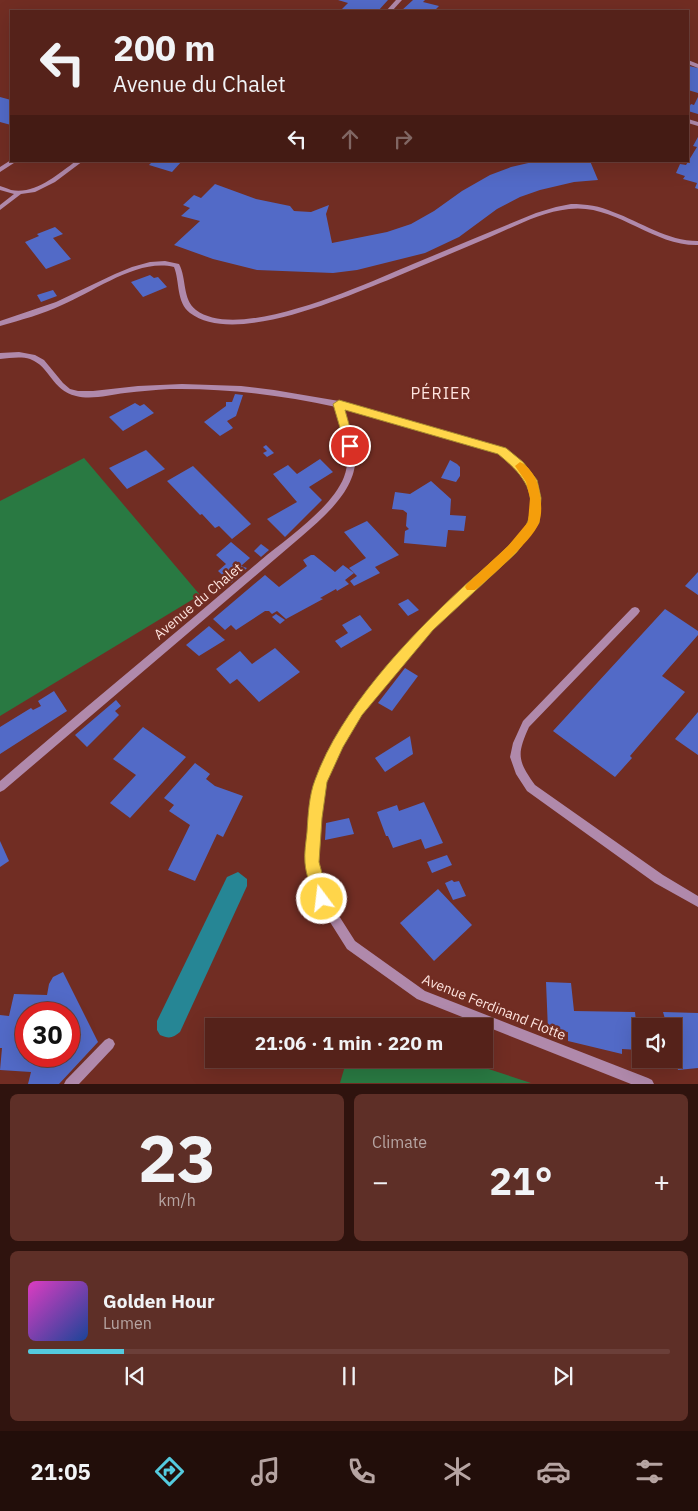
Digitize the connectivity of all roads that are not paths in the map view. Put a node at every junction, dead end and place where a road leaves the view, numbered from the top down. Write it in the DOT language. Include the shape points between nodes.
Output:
graph roads {
  1 [pos="399,0"];
  2 [pos="390,10"];
  3 [pos="12,162"];
  4 [pos="79,162"];
  5 [pos="0,170"];
  6 [pos="0,188"];
  7 [pos="19,193"];
  8 [pos="0,208"];
  9 [pos="698,243"];
  10 [pos="0,324"];
  11 [pos="0,356"];
  12 [pos="339,404"];
  13 [pos="635,610"];
  14 [pos="0,787"];
  15 [pos="698,902"];
  16 [pos="109,1044"];
  17 [pos="70,1084"];
  18 [pos="648,1084"];
  1 -- 2 [label="street"];
  3 -- 5 [label="street"];
  4 -- 7 [label="street" via="47,184"];
  6 -- 7 [label="street"];
  7 -- 8 [label="street"];
  9 -- 10 [label="street" via="672,240 601,209 575,205 554,208 308,308 268,318 221,321 194,312 184,298 177,266 158,262 109,278 59,304"];
  11 -- 12 [label="street, Avenue Ferdinand Flotte" via="15,353 34,356 65,390 78,394 148,388 241,389"];
  12 -- 14 [label="street, Avenue du Chalet" via="352,459 348,478 337,496 184,633 134,671"];
  12 -- 18 [label="street, Avenue Ferdinand Flotte" via="502,451 532,480 536,498 533,523 512,550 429,626 358,711 339,743 321,781 315,818 312,862 322,899 351,944 421,995"];
  13 -- 15 [label="street" via="526,724 514,759 518,771 531,788 659,879"];
  16 -- 17 [label="street"];
}
